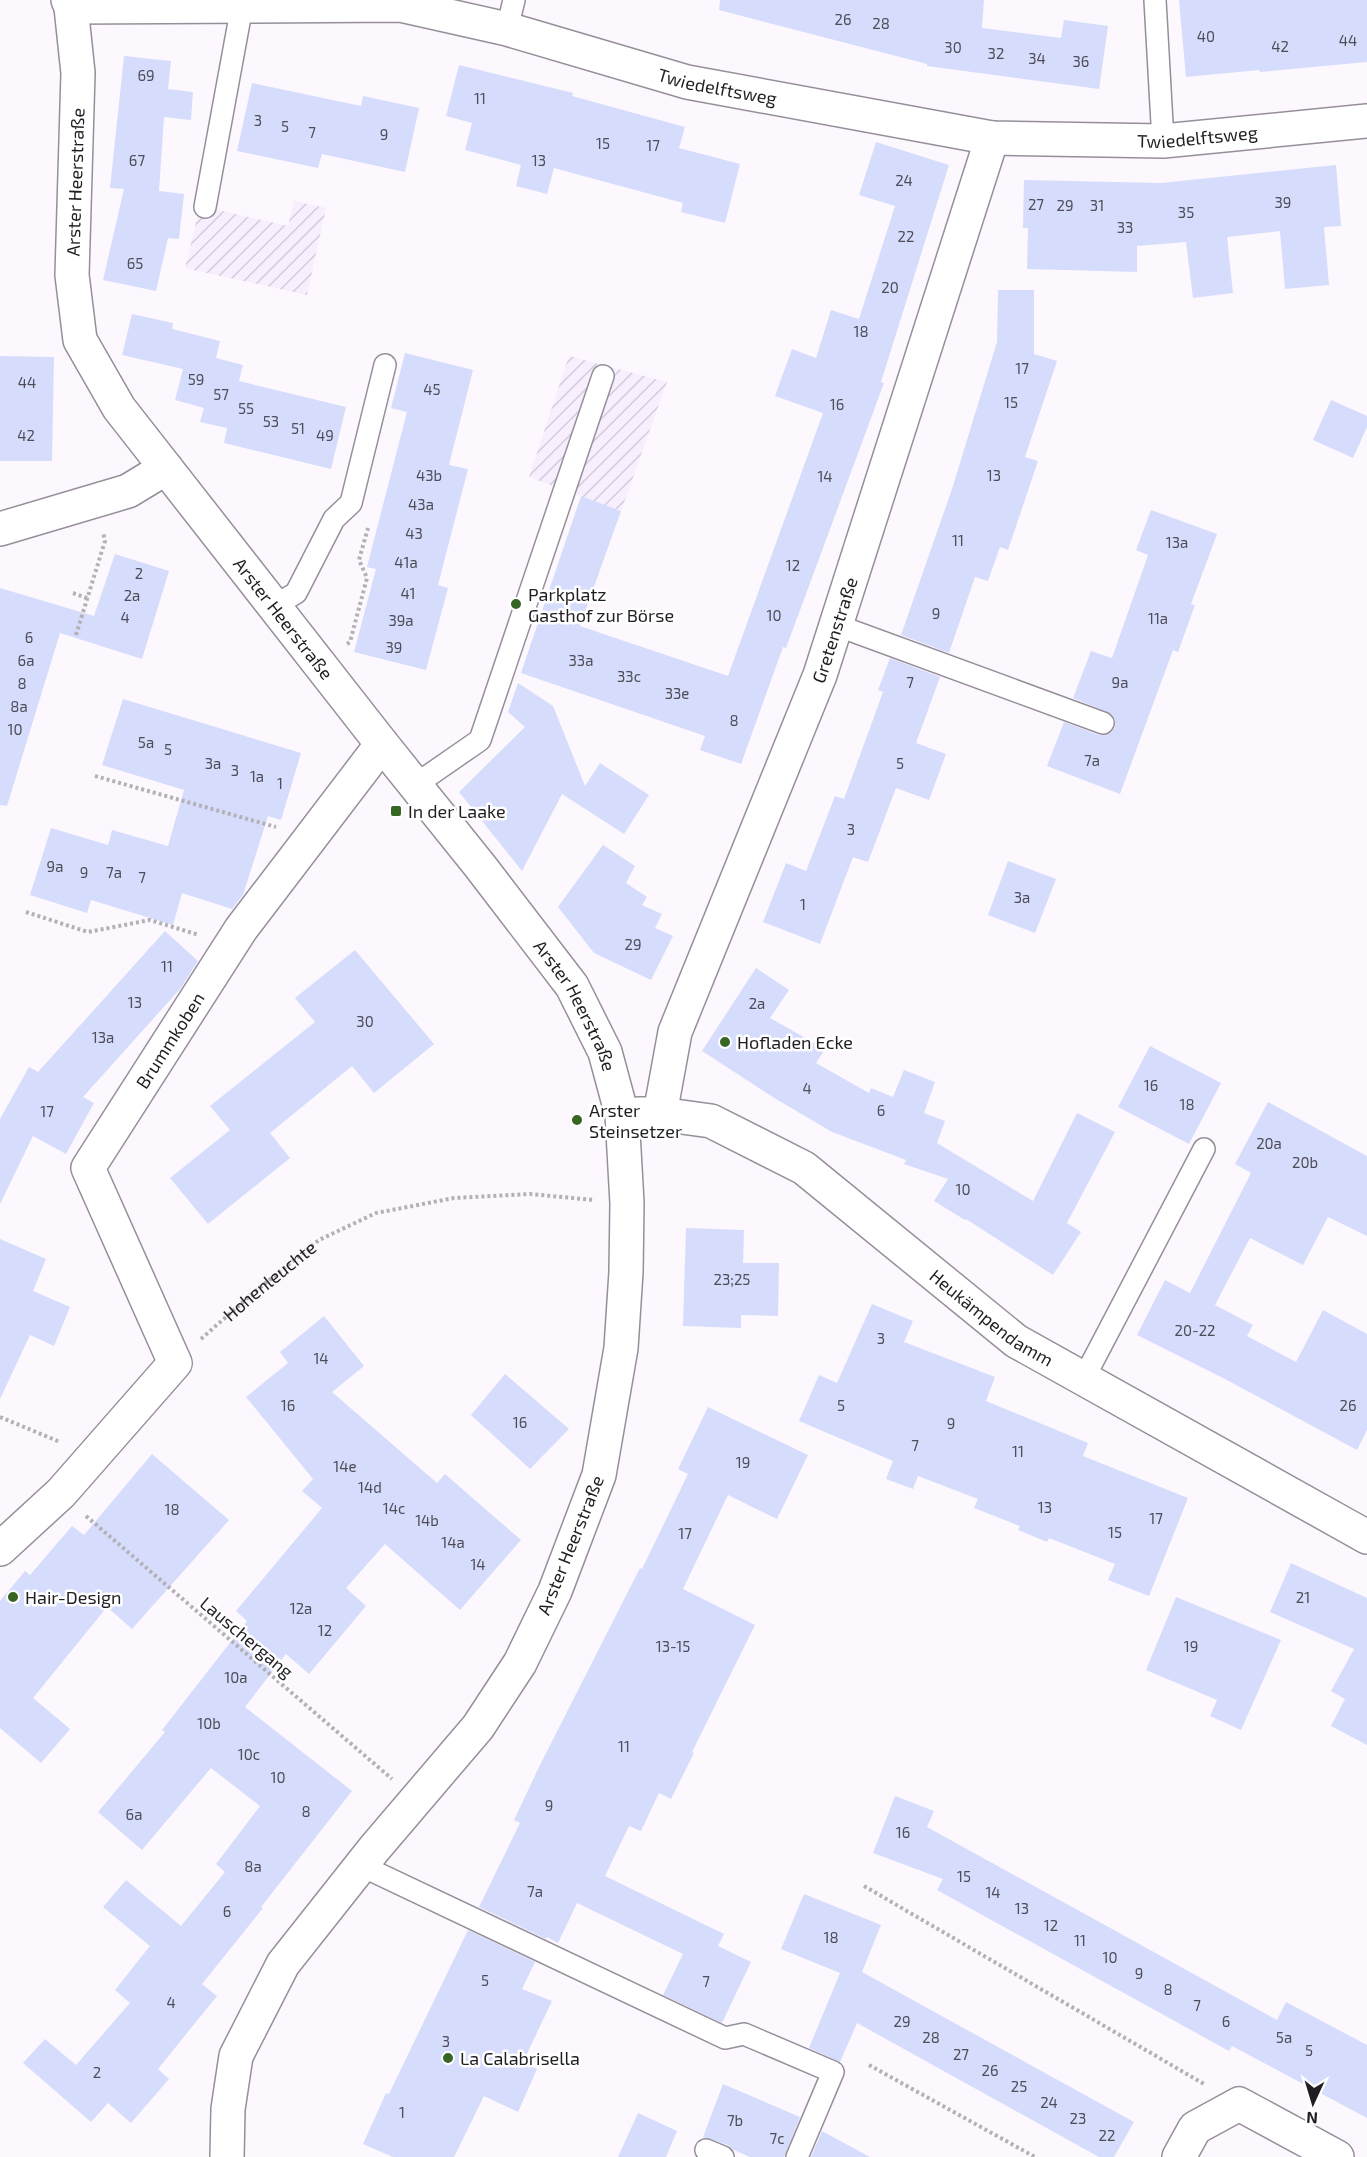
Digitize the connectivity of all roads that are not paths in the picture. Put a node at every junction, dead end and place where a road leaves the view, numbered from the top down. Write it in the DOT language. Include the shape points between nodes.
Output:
graph roads {
  1 [pos="1155,0"];
  2 [pos="70,4"];
  3 [pos="261,4"];
  4 [pos="510,14"];
  5 [pos="1367,121"];
  6 [pos="992,138"];
  7 [pos="1163,141"];
  8 [pos="205,207"];
  9 [pos="386,365"];
  10 [pos="603,376"];
  11 [pos="166,468"];
  12 [pos="0,529"];
  13 [pos="274,606"];
  14 [pos="836,625"];
  15 [pos="1103,723"];
  16 [pos="382,744"];
  17 [pos="415,785"];
  18 [pos="660,1114"];
  19 [pos="622,1115"];
  20 [pos="1204,1149"];
  21 [pos="1084,1378"];
  22 [pos="1367,1537"];
  23 [pos="0,1549"];
  24 [pos="360,1865"];
  25 [pos="227,2157"];
  26 [pos="797,2157"];
  27 [pos="1179,2157"];
  28 [pos="1336,2157"];
  1 -- 7 [label="lane"];
  2 -- 3 [label="street, Twiedelftsweg"];
  2 -- 11 [label="street, Arster Heerstraße" via="78,74 72,274 80,340 119,408"];
  3 -- 4 [label="street, Twiedelftsweg" via="400,5"];
  3 -- 8 [label="lane"];
  4 -- 6 [label="street, Twiedelftsweg" via="687,82"];
  5 -- 7 [label="street, Twiedelftsweg"];
  6 -- 7 [label="street, Twiedelftsweg"];
  6 -- 14 [label="street, Gretenstraße"];
  9 -- 13 [label="lane" via="351,503 334,519 296,593"];
  10 -- 17 [label="lane" via="480,740"];
  11 -- 12 [label="street" via="128,491"];
  11 -- 13 [label="street, Arster Heerstraße"];
  13 -- 16 [label="street, Arster Heerstraße"];
  14 -- 15 [label="lane"];
  14 -- 18 [label="street, Gretenstraße" via="820,675 675,1032"];
  16 -- 17 [label="street, Arster Heerstraße"];
  16 -- 23 [label="street, Brummkoben" via="231,944 88,1168 175,1363 61,1493"];
  17 -- 19 [label="street, Arster Heerstraße" via="572,986 606,1052"];
  18 -- 19 [label="street, Heukämpendamm"];
  18 -- 21 [label="street, Heukämpendamm" via="711,1120 804,1168 1016,1341"];
  19 -- 24 [label="street, Arster Heerstraße" via="626,1272 621,1348 599,1475 555,1591 520,1663 478,1727"];
  20 -- 21 [label="lane"];
  21 -- 22 [label="street, Heukämpendamm"];
  24 -- 25 [label="street, Arster Heerstraße" via="283,1964 236,2056 228,2109"];
  24 -- 26 [label="lane" via="725,2038 744,2034 833,2072"];
  27 -- 28 [label="street" via="1195,2128 1239,2104"];
}
